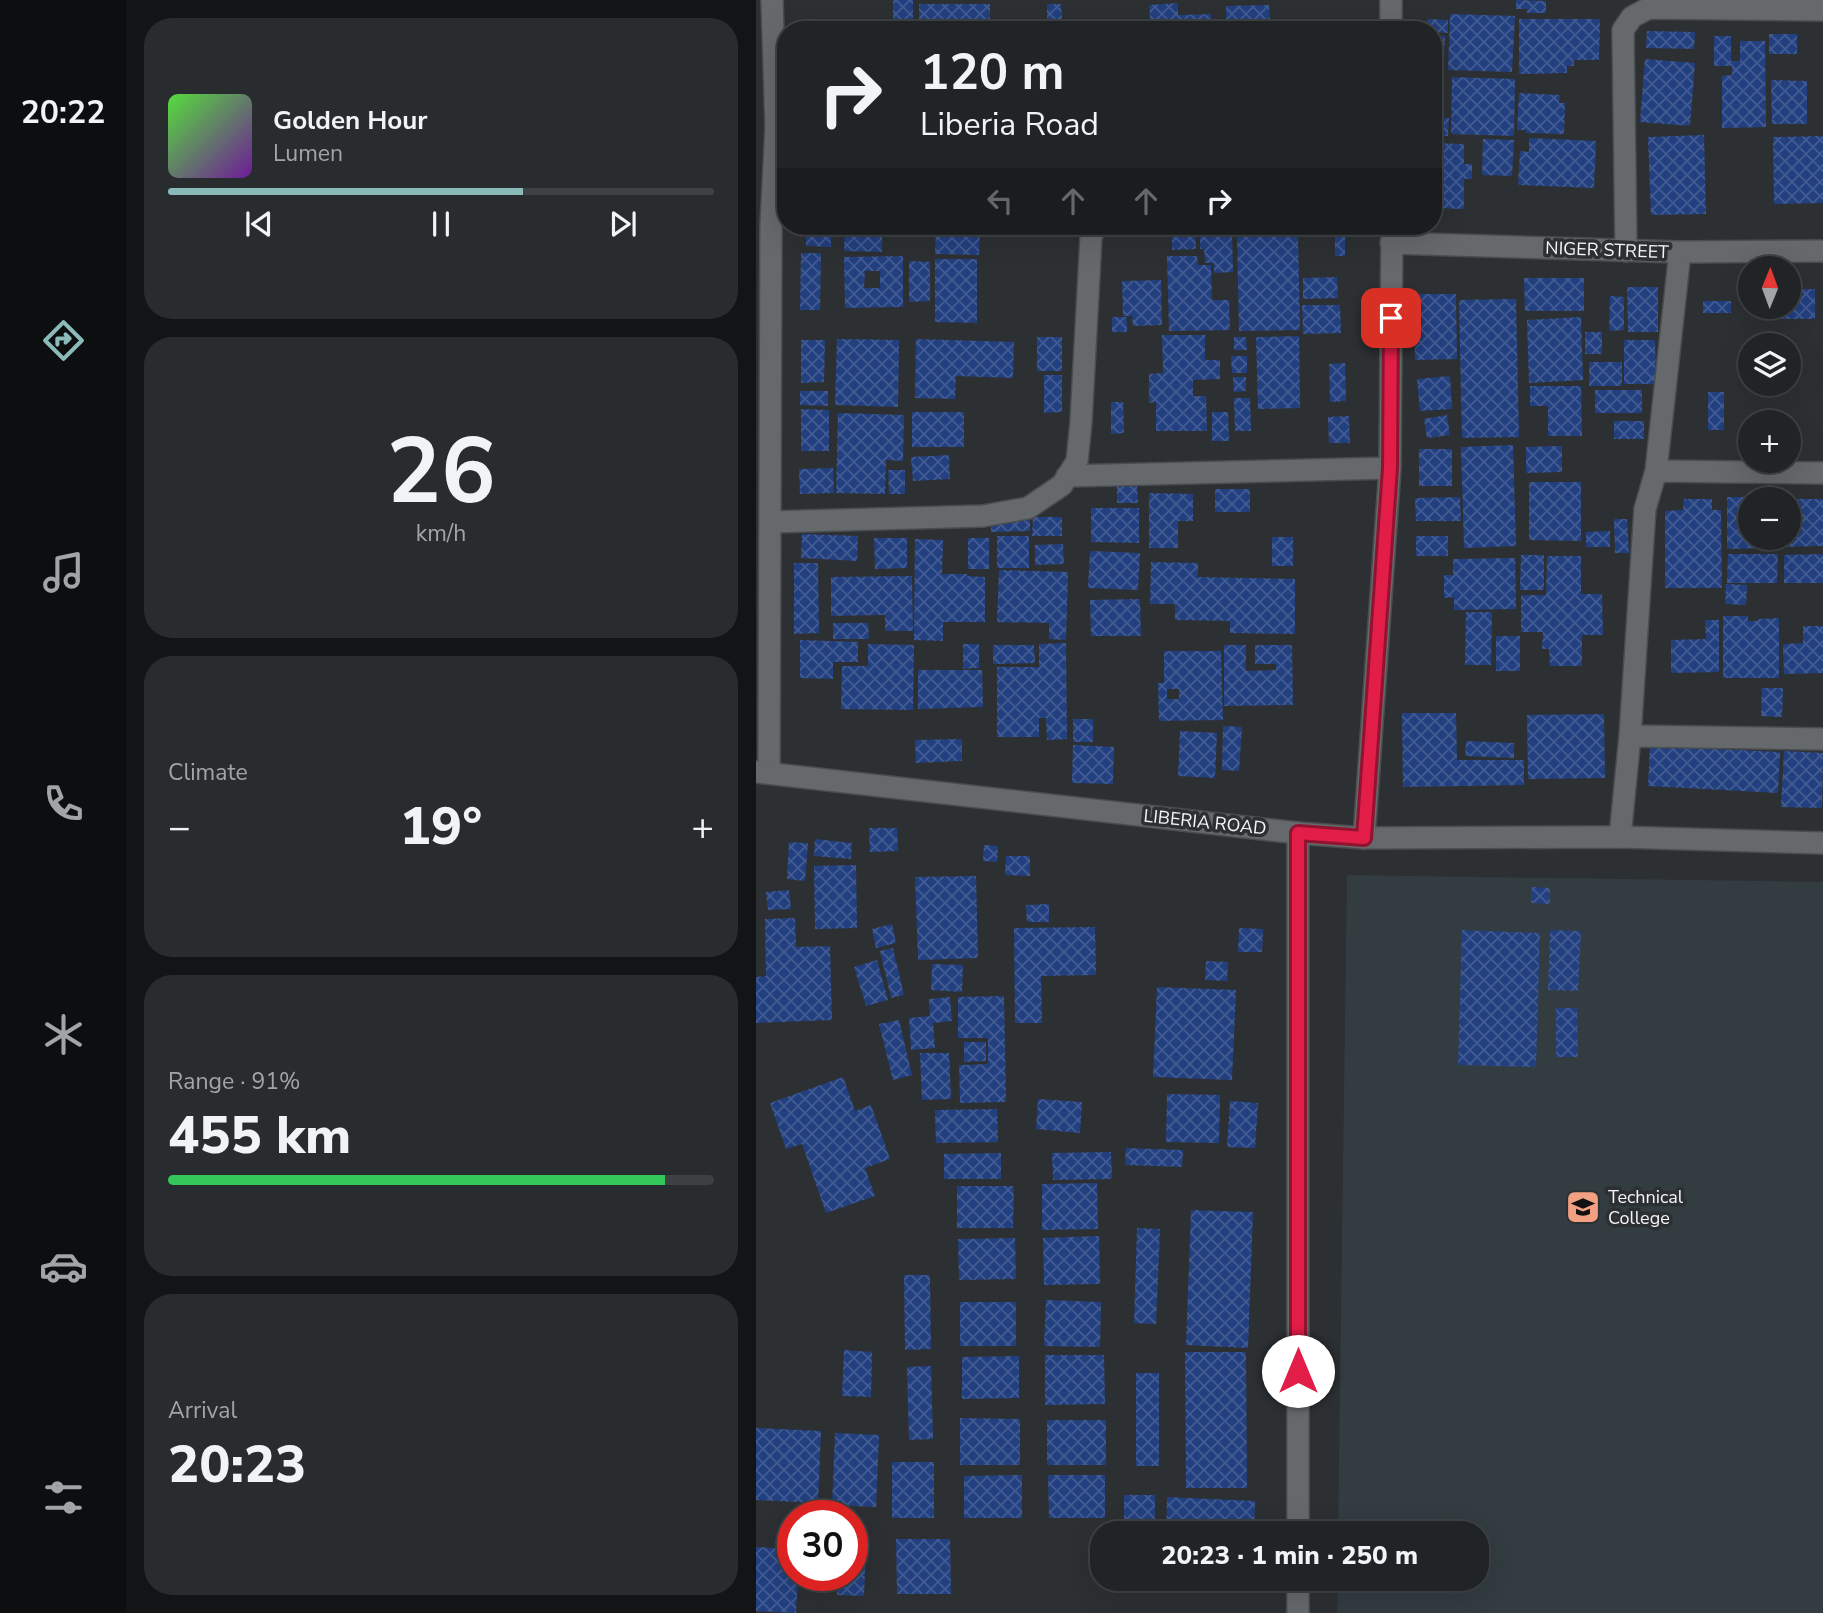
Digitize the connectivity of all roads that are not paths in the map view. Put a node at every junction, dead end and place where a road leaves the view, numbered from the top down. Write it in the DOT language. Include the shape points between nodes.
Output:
graph roads {
  1 [pos="1391,0"];
  2 [pos="767,1"];
  3 [pos="1823,10"];
  4 [pos="1391,21"];
  5 [pos="777,91"];
  6 [pos="777,150"];
  7 [pos="764,225"];
  8 [pos="1092,235"];
  9 [pos="1392,235"];
  10 [pos="1406,235"];
  11 [pos="1626,251"];
  12 [pos="1823,251"];
  13 [pos="1679,253"];
  14 [pos="763,468"];
  15 [pos="1390,468"];
  16 [pos="1656,471"];
  17 [pos="1823,473"];
  18 [pos="1067,477"];
  19 [pos="770,522"];
  20 [pos="1630,736"];
  21 [pos="1823,739"];
  22 [pos="762,773"];
  23 [pos="1298,833"];
  24 [pos="1620,837"];
  25 [pos="1364,838"];
  26 [pos="1823,843"];
  27 [pos="1298,1521"];
  28 [pos="1298,1591"];
  29 [pos="1298,1613"];
  1 -- 4 [label="street"];
  2 -- 5 [label="street"];
  3 -- 11 [label="street" via="1649,8 1632,17 1623,30"];
  6 -- 7 [label="street"];
  7 -- 14 [label="street"];
  8 -- 18 [label="street" via="1082,422 1077,461"];
  9 -- 15 [label="street"];
  10 -- 11 [label="street, NIGER STREET"];
  11 -- 13 [label="street, NIGER STREET"];
  12 -- 13 [label="street, NIGER STREET"];
  13 -- 16 [label="street"];
  14 -- 19 [label="street"];
  15 -- 18 [label="street"];
  15 -- 25 [label="street"];
  16 -- 17 [label="street"];
  16 -- 20 [label="street" via="1645,509"];
  18 -- 19 [label="street" via="1028,508 983,516"];
  19 -- 22 [label="street"];
  20 -- 21 [label="street"];
  20 -- 24 [label="street"];
  22 -- 23 [label="street, LIBERIA ROAD"];
  23 -- 25 [label="street, LIBERIA ROAD"];
  23 -- 27 [label="street"];
  24 -- 25 [label="street, LIBERIA ROAD"];
  24 -- 26 [label="street, LIBERIA ROAD"];
  28 -- 29 [label="street"];
}
